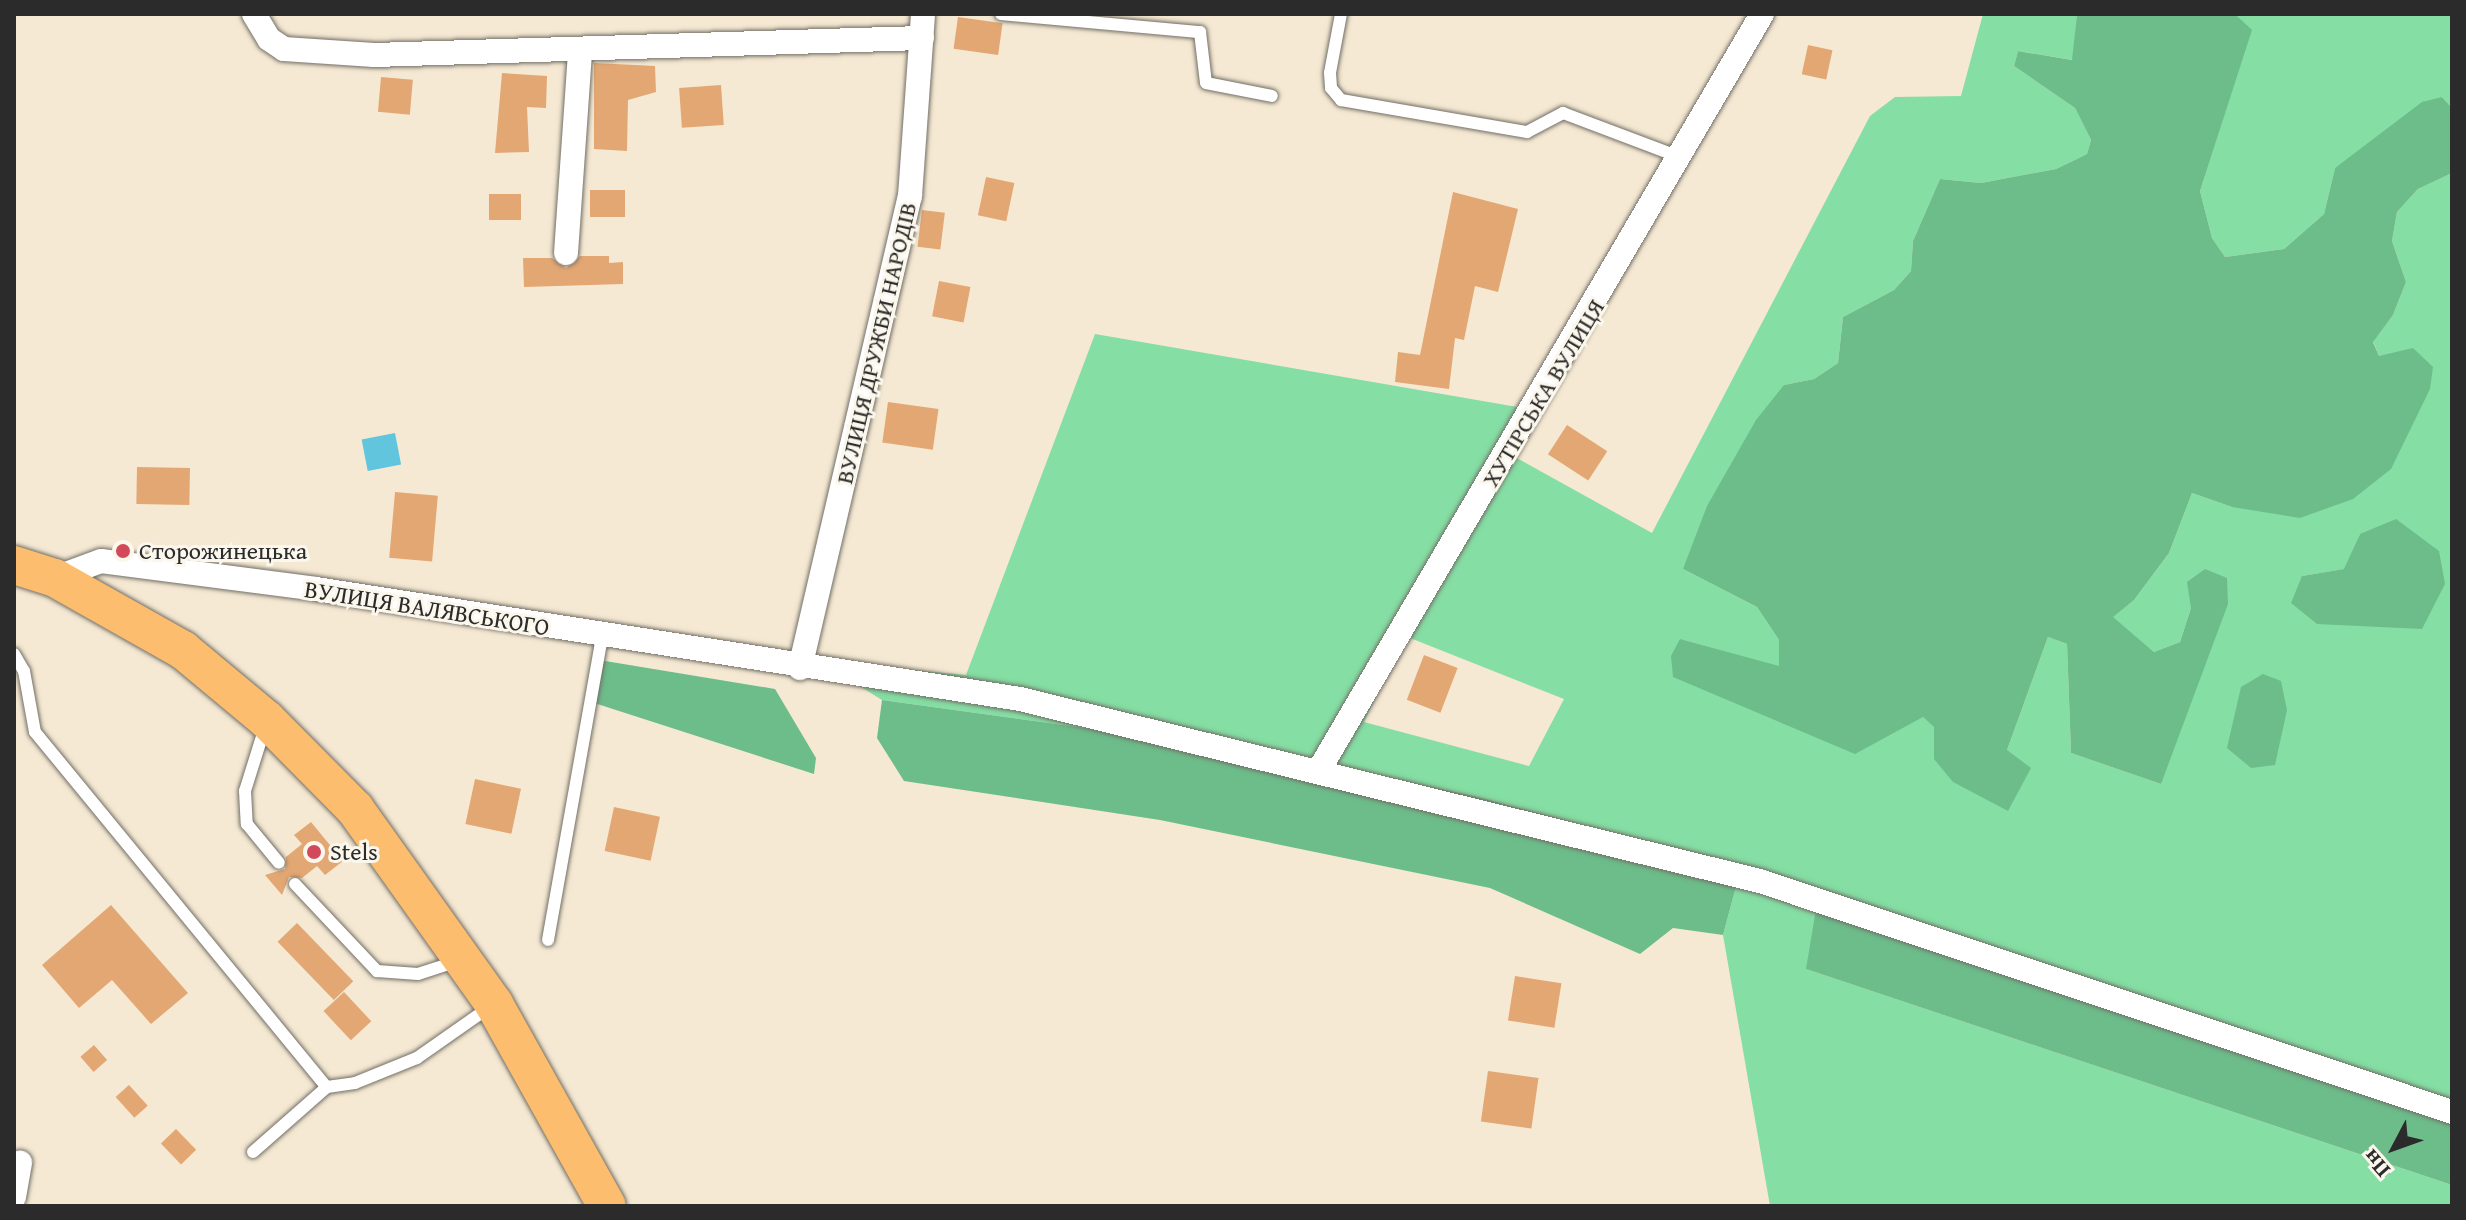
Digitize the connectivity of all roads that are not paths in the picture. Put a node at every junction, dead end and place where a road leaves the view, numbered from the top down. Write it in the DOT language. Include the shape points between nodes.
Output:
graph roads {
  1 [pos="254,14"];
  2 [pos="1001,14"];
  3 [pos="1341,14"];
  4 [pos="1762,14"];
  5 [pos="922,26"];
  6 [pos="580,52"];
  7 [pos="1272,96"];
  8 [pos="1682,158"];
  9 [pos="566,253"];
  10 [pos="14,565"];
  11 [pos="55,578"];
  12 [pos="602,636"];
  13 [pos="14,654"];
  14 [pos="800,668"];
  15 [pos="267,720"];
  16 [pos="1319,770"];
  17 [pos="279,863"];
  18 [pos="295,884"];
  19 [pos="548,940"];
  20 [pos="463,959"];
  21 [pos="494,1004"];
  22 [pos="327,1087"];
  23 [pos="2452,1112"];
  24 [pos="253,1152"];
  25 [pos="20,1163"];
  26 [pos="14,1197"];
  27 [pos="607,1206"];
  1 -- 6 [label="street" via="269,39 284,49 439,56"];
  2 -- 7 [label="lane" via="1200,32 1206,83"];
  3 -- 8 [label="lane" via="1330,73 1331,88 1341,100 1527,132 1563,113"];
  4 -- 8 [label="street, ХУТІРСЬКА ВУЛИЦЯ"];
  5 -- 6 [label="street"];
  5 -- 14 [label="street, ВУЛИЦЯ ДРУЖБИ НАРОДІВ" via="910,196"];
  6 -- 9 [label="street"];
  8 -- 16 [label="street, ХУТІРСЬКА ВУЛИЦЯ"];
  10 -- 11 [label="main road"];
  11 -- 12 [label="street, ВУЛИЦЯ ВАЛЯВСЬКОГО" via="101,561"];
  11 -- 15 [label="main road" via="183,650"];
  12 -- 14 [label="street, ВУЛИЦЯ ВАЛЯВСЬКОГО"];
  12 -- 19 [label="lane"];
  13 -- 22 [label="lane" via="24,671 35,732"];
  14 -- 16 [label="street, ВУЛИЦЯ ВАЛЯВСЬКОГО" via="1020,699"];
  15 -- 17 [label="lane" via="245,791 247,824"];
  15 -- 20 [label="main road" via="355,809"];
  16 -- 23 [label="street, ВУЛИЦЯ ВАЛЯВСЬКОГО" via="1760,881"];
  18 -- 20 [label="lane" via="377,971 418,974"];
  20 -- 21 [label="main road"];
  21 -- 22 [label="lane" via="417,1058 355,1083"];
  21 -- 27 [label="main road"];
  22 -- 24 [label="lane"];
  25 -- 26 [label="street"];
}
